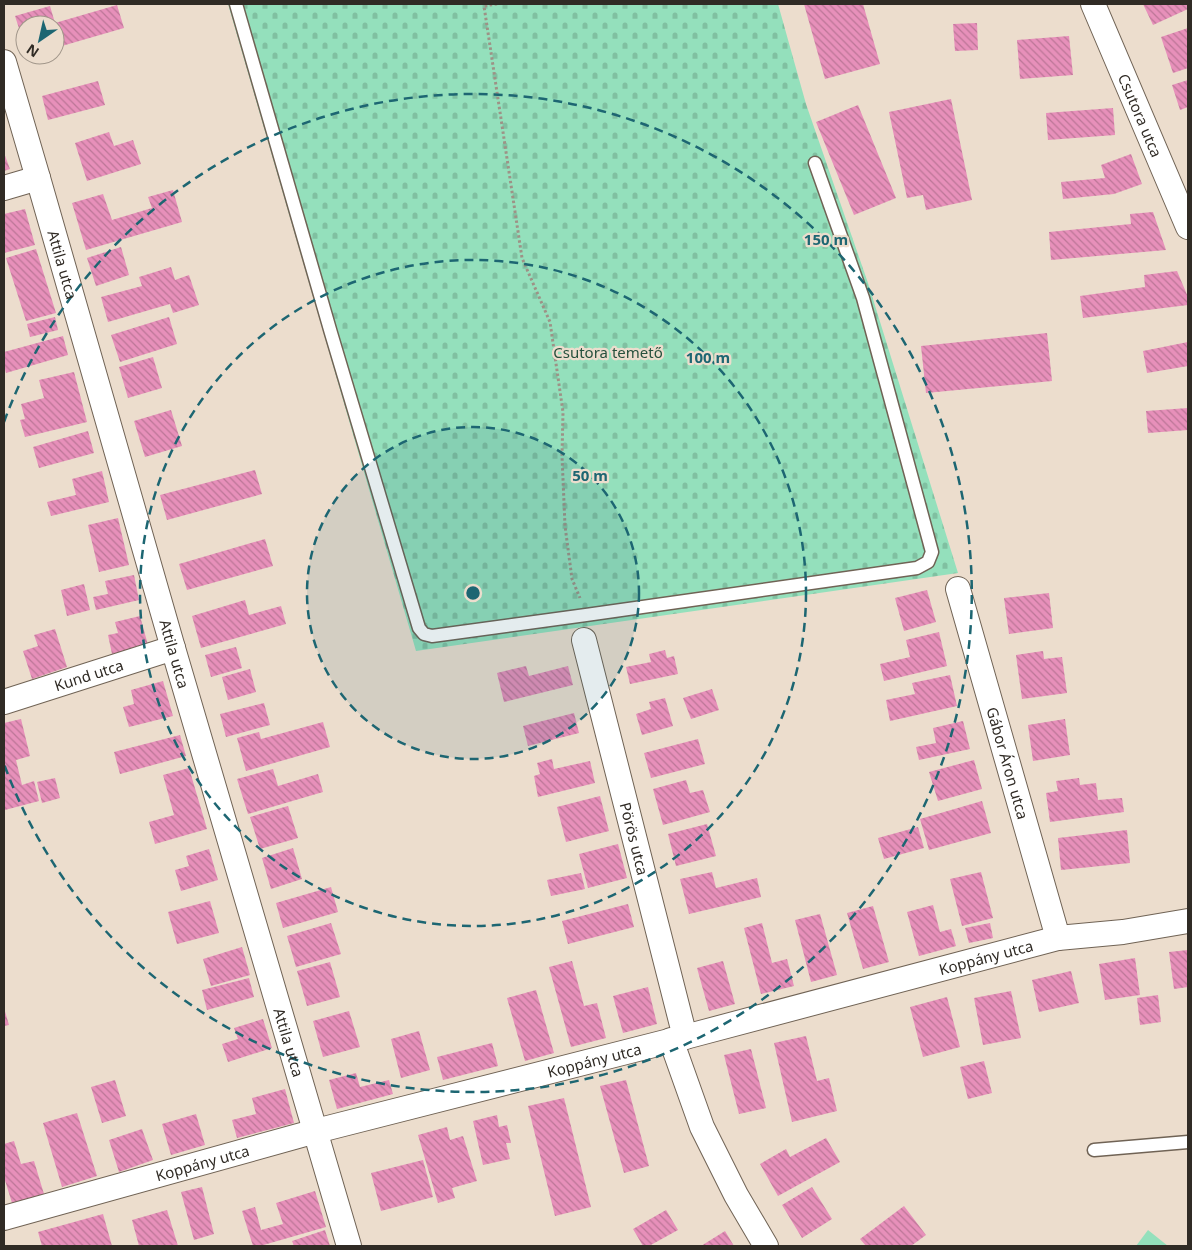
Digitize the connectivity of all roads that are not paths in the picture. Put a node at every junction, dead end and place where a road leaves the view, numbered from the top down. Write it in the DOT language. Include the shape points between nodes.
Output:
graph roads {
  1 [pos="236,4"];
  2 [pos="1093,4"];
  3 [pos="4,62"];
  4 [pos="815,162"];
  5 [pos="38,178"];
  6 [pos="4,188"];
  7 [pos="1188,227"];
  8 [pos="958,590"];
  9 [pos="584,640"];
  10 [pos="173,648"];
  11 [pos="4,702"];
  12 [pos="1188,921"];
  13 [pos="1058,938"];
  14 [pos="678,1039"];
  15 [pos="316,1130"];
  16 [pos="1188,1142"];
  17 [pos="1094,1150"];
  18 [pos="4,1218"];
  19 [pos="349,1246"];
  20 [pos="766,1246"];
  1 -- 4 [label="lane" via="419,628 424,634 432,636 586,616 917,568 928,562 932,552 863,298"];
  2 -- 7 [label="street, Csutora utca"];
  3 -- 5 [label="street, Attila utca"];
  5 -- 6 [label="street"];
  5 -- 10 [label="street, Attila utca"];
  8 -- 13 [label="street, Gábor Áron utca"];
  9 -- 14 [label="street, Pörös utca"];
  10 -- 11 [label="street, Kund utca"];
  10 -- 15 [label="street, Attila utca"];
  12 -- 13 [label="street, Koppány utca"];
  13 -- 14 [label="street, Koppány utca"];
  14 -- 15 [label="street, Koppány utca"];
  14 -- 20 [label="street, Pörös utca" via="702,1127"];
  15 -- 18 [label="street, Koppány utca"];
  15 -- 19 [label="street, Attila utca"];
  16 -- 17 [label="lane"];
}
